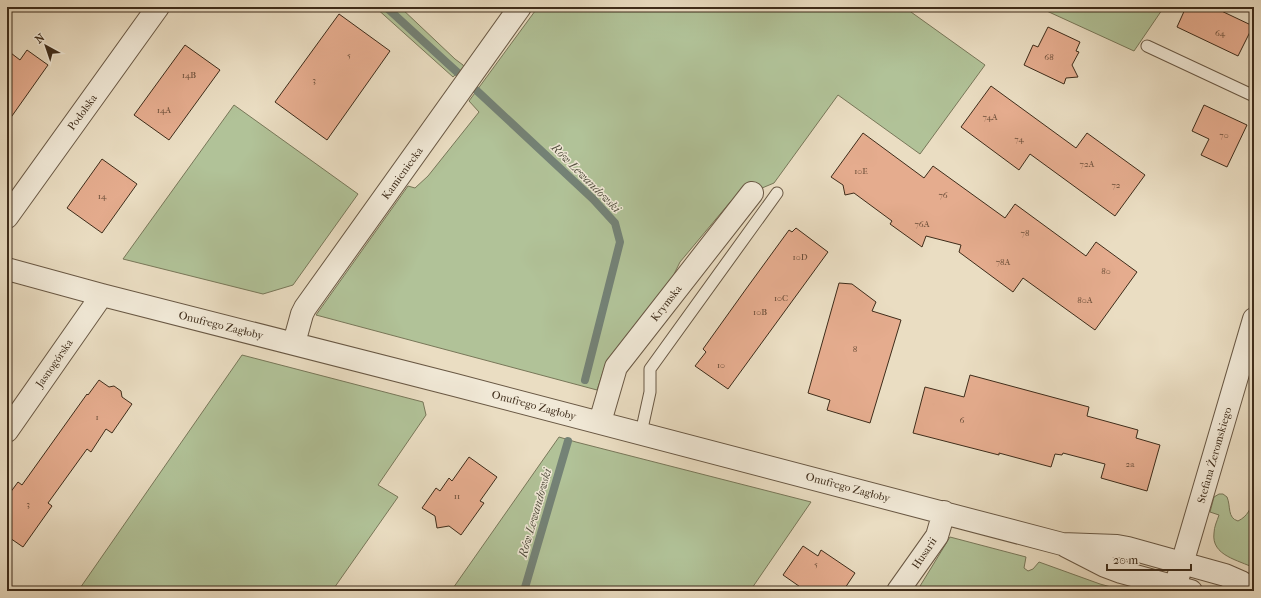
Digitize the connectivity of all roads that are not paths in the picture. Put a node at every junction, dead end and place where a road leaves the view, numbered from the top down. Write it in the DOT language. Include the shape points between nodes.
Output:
graph roads {
  1 [pos="158,7"];
  2 [pos="520,7"];
  3 [pos="1147,46"];
  4 [pos="1254,96"];
  5 [pos="752,193"];
  6 [pos="777,193"];
  7 [pos="7,217"];
  8 [pos="7,268"];
  9 [pos="102,295"];
  10 [pos="1254,319"];
  11 [pos="294,343"];
  12 [pos="600,422"];
  13 [pos="7,431"];
  14 [pos="642,433"];
  15 [pos="944,512"];
  16 [pos="1062,544"];
  17 [pos="1183,563"];
  18 [pos="1180,590"];
  19 [pos="1254,590"];
  20 [pos="898,591"];
  1 -- 7 [label="street, Podolska"];
  2 -- 11 [label="street, Kamieniecka" via="305,308"];
  3 -- 4 [label="lane"];
  5 -- 12 [label="street, Krymska" via="616,367"];
  6 -- 14 [label="lane" via="650,369 650,392"];
  8 -- 9 [label="street, Onufrego Zagłoby"];
  9 -- 11 [label="street, Onufrego Zagłoby"];
  9 -- 13 [label="street, Jasnogórska"];
  10 -- 17 [label="street, Stefana Żeromskiego"];
  11 -- 12 [label="street, Onufrego Zagłoby"];
  12 -- 14 [label="street, Onufrego Zagłoby"];
  14 -- 15 [label="street, Onufrego Zagłoby"];
  15 -- 16 [label="street, Onufrego Zagłoby"];
  15 -- 20 [label="street, Husarii" via="937,536"];
  16 -- 17 [label="street, Onufrego Zagłoby" via="1118,546"];
  16 -- 18 [label="street, Onufrego Zagłoby" via="1105,566"];
  17 -- 18 [label="street, Stefana Żeromskiego"];
  17 -- 19 [label="street, Onufrego Zagłoby" via="1225,575"];
}
